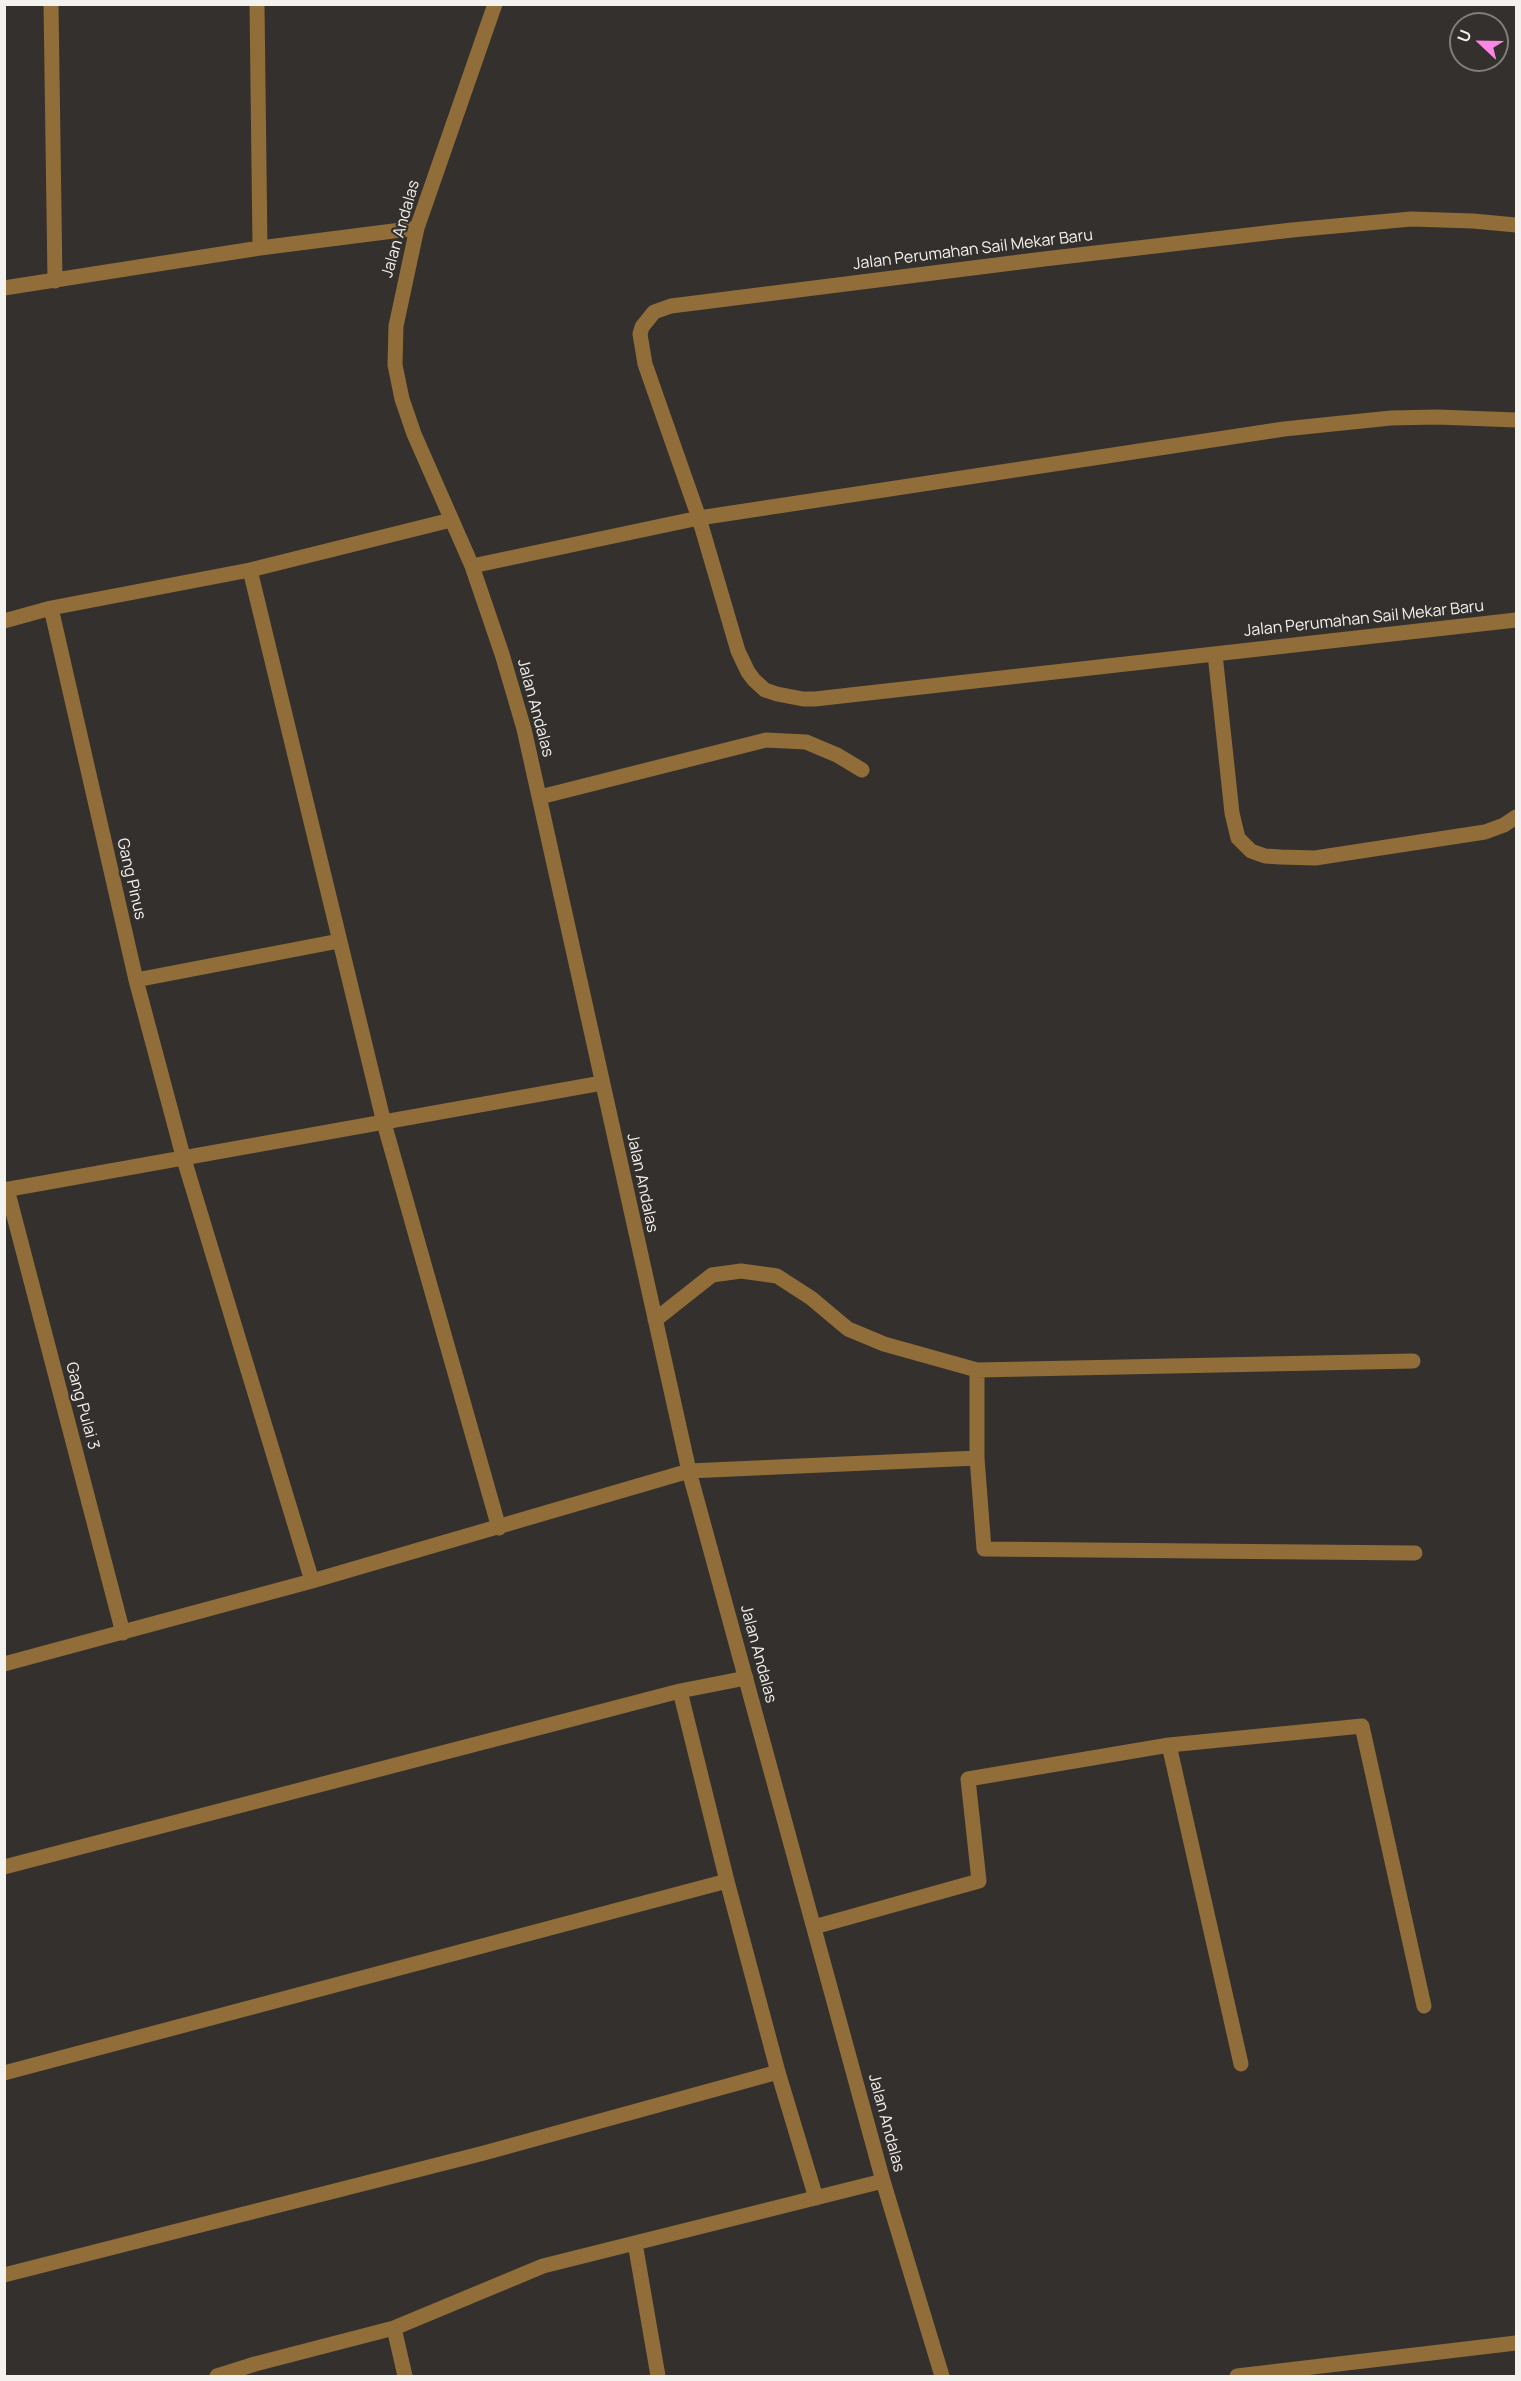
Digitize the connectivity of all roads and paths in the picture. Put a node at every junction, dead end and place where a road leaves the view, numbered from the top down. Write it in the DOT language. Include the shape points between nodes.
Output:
graph roads {
  1 [pos="51,4"];
  2 [pos="257,4"];
  3 [pos="495,4"];
  4 [pos="1516,225"];
  5 [pos="417,228"];
  6 [pos="260,248"];
  7 [pos="55,280"];
  8 [pos="4,288"];
  9 [pos="1516,420"];
  10 [pos="699,518"];
  11 [pos="451,520"];
  12 [pos="472,566"];
  13 [pos="250,570"];
  14 [pos="51,608"];
  15 [pos="1516,620"];
  16 [pos="4,621"];
  17 [pos="1215,654"];
  18 [pos="862,770"];
  19 [pos="540,797"];
  20 [pos="1516,817"];
  21 [pos="339,941"];
  22 [pos="136,980"];
  23 [pos="602,1083"];
  24 [pos="384,1123"];
  25 [pos="183,1156"];
  26 [pos="6,1189"];
  27 [pos="655,1320"];
  28 [pos="1413,1361"];
  29 [pos="977,1370"];
  30 [pos="977,1458"];
  31 [pos="689,1471"];
  32 [pos="499,1528"];
  33 [pos="1415,1552"];
  34 [pos="312,1581"];
  35 [pos="123,1633"];
  36 [pos="4,1664"];
  37 [pos="746,1678"];
  38 [pos="680,1691"];
  39 [pos="1169,1745"];
  40 [pos="4,1867"];
  41 [pos="727,1881"];
  42 [pos="814,1927"];
  43 [pos="1424,2006"];
  44 [pos="1241,2064"];
  45 [pos="778,2072"];
  46 [pos="4,2073"];
  47 [pos="883,2181"];
  48 [pos="816,2198"];
  49 [pos="635,2243"];
  50 [pos="4,2275"];
  51 [pos="394,2328"];
  52 [pos="1516,2343"];
  53 [pos="1313,2372"];
  54 [pos="217,2376"];
  55 [pos="405,2376"];
  56 [pos="658,2376"];
  57 [pos="942,2376"];
  58 [pos="1237,2376"];
  1 -- 7 [label="street"];
  2 -- 6 [label="street"];
  3 -- 5 [label="street, Jalan Andalas"];
  4 -- 10 [label="street, Jalan Perumahan Sail Mekar Baru" via="1411,219 1304,229 661,309 642,327 641,346"];
  5 -- 6 [label="street"];
  5 -- 11 [label="street, Jalan Andalas" via="396,326 395,365 414,434"];
  6 -- 7 [label="street"];
  7 -- 8 [label="street"];
  9 -- 10 [label="street" via="1391,418 1284,429"];
  10 -- 12 [label="street"];
  10 -- 17 [label="street, Jalan Perumahan Sail Mekar Baru" via="738,651 754,680 777,694 815,699"];
  11 -- 12 [label="street, Jalan Andalas"];
  11 -- 13 [label="street"];
  12 -- 19 [label="street, Jalan Andalas" via="502,654"];
  13 -- 14 [label="street"];
  13 -- 21 [label="street"];
  14 -- 16 [label="street"];
  14 -- 22 [label="street, Gang Pinus"];
  15 -- 17 [label="street, Jalan Perumahan Sail Mekar Baru"];
  17 -- 20 [label="street" via="1232,813 1238,838 1251,851 1265,856 1315,858 1485,832"];
  18 -- 19 [label="street" via="806,742 766,740"];
  19 -- 23 [label="street, Jalan Andalas"];
  21 -- 22 [label="street"];
  21 -- 24 [label="street"];
  22 -- 25 [label="street, Gang Pinus"];
  23 -- 24 [label="street"];
  23 -- 27 [label="street, Jalan Andalas"];
  24 -- 25 [label="street"];
  24 -- 32 [label="street"];
  25 -- 26 [label="street"];
  25 -- 34 [label="street, Gang Pinus"];
  26 -- 35 [label="street, Gang Pulai 3"];
  27 -- 29 [label="street" via="712,1275 741,1271 777,1276 848,1329 884,1344"];
  27 -- 31 [label="street, Jalan Andalas"];
  28 -- 29 [label="street"];
  29 -- 30 [label="street"];
  30 -- 31 [label="street"];
  30 -- 33 [label="street" via="984,1549"];
  31 -- 32 [label="street"];
  31 -- 37 [label="street, Jalan Andalas"];
  32 -- 34 [label="street"];
  34 -- 35 [label="street"];
  35 -- 36 [label="street"];
  37 -- 38 [label="street"];
  37 -- 42 [label="street, Jalan Andalas"];
  38 -- 40 [label="street"];
  38 -- 41 [label="street"];
  39 -- 42 [label="street" via="968,1779 979,1881"];
  39 -- 43 [label="street" via="1362,1726"];
  39 -- 44 [label="street"];
  41 -- 45 [label="street"];
  41 -- 46 [label="street"];
  42 -- 47 [label="street, Jalan Andalas"];
  45 -- 48 [label="street"];
  45 -- 50 [label="street" via="484,2153"];
  47 -- 48 [label="street"];
  47 -- 57 [label="street, Jalan Andalas"];
  48 -- 49 [label="street"];
  49 -- 51 [label="street" via="543,2266"];
  49 -- 56 [label="street"];
  51 -- 54 [label="street"];
  51 -- 55 [label="street"];
  52 -- 53 [label="street"];
  53 -- 58 [label="street"];
}
